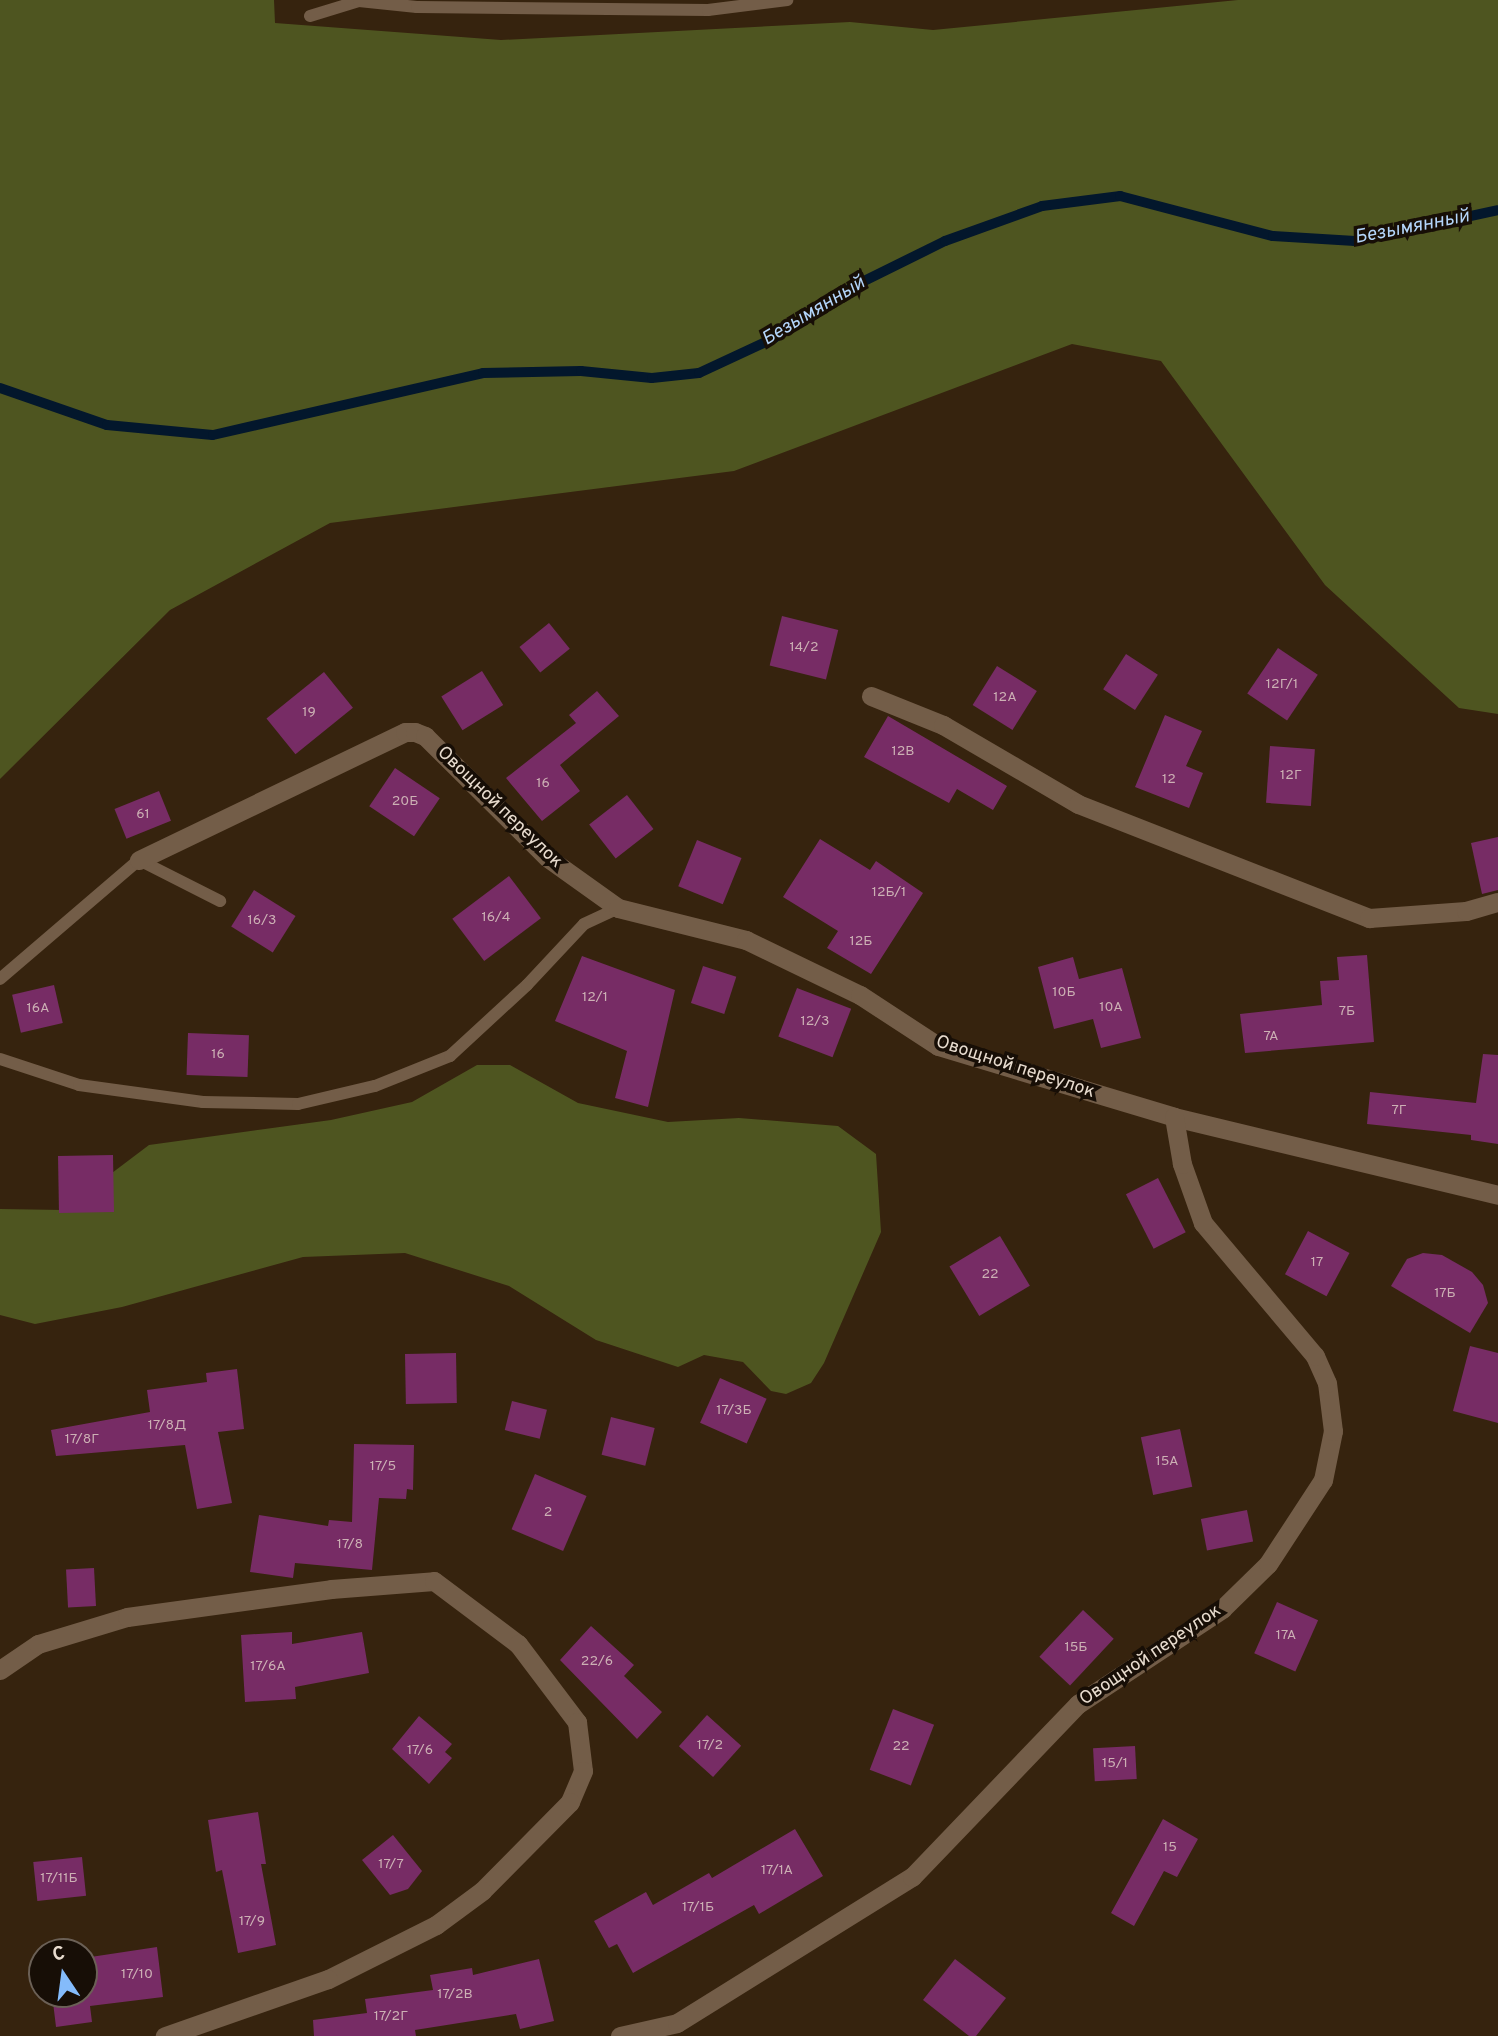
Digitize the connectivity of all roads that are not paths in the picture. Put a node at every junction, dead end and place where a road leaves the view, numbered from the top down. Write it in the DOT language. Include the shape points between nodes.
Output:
graph roads {
  1 [pos="787,0"];
  2 [pos="310,16"];
  3 [pos="871,696"];
  4 [pos="139,860"];
  5 [pos="220,901"];
  6 [pos="1498,902"];
  7 [pos="618,908"];
  8 [pos="0,979"];
  9 [pos="0,1059"];
  10 [pos="1174,1117"];
  11 [pos="1498,1195"];
  12 [pos="0,1670"];
  13 [pos="165,2036"];
  14 [pos="620,2036"];
  1 -- 2 [label="lane" via="708,10 417,7 359,1"];
  3 -- 6 [label="street" via="943,725 1078,804 1369,918 1466,911"];
  4 -- 5 [label="lane"];
  4 -- 7 [label="street, Овощной переулок" via="405,732 415,732 425,736 548,858"];
  4 -- 8 [label="lane"];
  7 -- 9 [label="lane" via="584,924 450,1056 375,1086 298,1104 203,1102 79,1085"];
  7 -- 10 [label="street, Овощной переулок" via="747,940 860,995 938,1046"];
  10 -- 11 [label="street, Овощной переулок"];
  10 -- 14 [label="street, Овощной переулок" via="1182,1164 1203,1223 1315,1356 1327,1383 1333,1431 1324,1480 1268,1564 1222,1609 1078,1704 912,1877 677,2023"];
  12 -- 13 [label="street" via="38,1644 127,1617 331,1589 434,1581 518,1644 577,1722 583,1771 570,1802 482,1891 436,1925 328,1979"];
}
